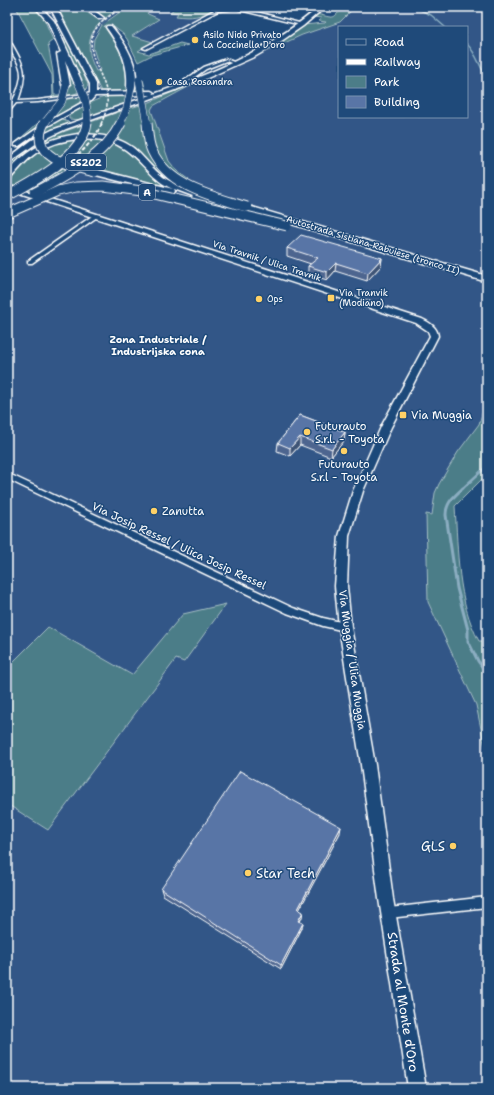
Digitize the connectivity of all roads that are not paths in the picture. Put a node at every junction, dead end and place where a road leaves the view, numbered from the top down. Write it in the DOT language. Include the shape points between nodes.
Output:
graph roads {
  1 [pos="38,7"];
  2 [pos="53,7"];
  3 [pos="229,7"];
  4 [pos="322,7"];
  5 [pos="87,8"];
  6 [pos="235,8"];
  7 [pos="46,14"];
  8 [pos="100,18"];
  9 [pos="301,24"];
  10 [pos="109,27"];
  11 [pos="114,34"];
  12 [pos="7,39"];
  13 [pos="145,48"];
  14 [pos="174,89"];
  15 [pos="130,91"];
  16 [pos="93,94"];
  17 [pos="15,102"];
  18 [pos="135,103"];
  19 [pos="7,113"];
  20 [pos="65,114"];
  21 [pos="82,121"];
  22 [pos="7,153"];
  23 [pos="7,162"];
  24 [pos="9,175"];
  25 [pos="8,190"];
  26 [pos="7,207"];
  27 [pos="259,211"];
  28 [pos="7,213"];
  29 [pos="95,216"];
  30 [pos="287,226"];
  31 [pos="30,262"];
  32 [pos="487,280"];
  33 [pos="487,288"];
  34 [pos="432,328"];
  35 [pos="7,476"];
  36 [pos="345,627"];
  37 [pos="487,902"];
  38 [pos="389,914"];
  39 [pos="417,1088"];
  1 -- 7 [label="highway, SS202"];
  2 -- 16 [label="main road" via="93,84"];
  3 -- 6 [label="street"];
  4 -- 9 [label="main road"];
  5 -- 8 [label="highway"];
  6 -- 9 [label="street"];
  6 -- 13 [label="street" via="217,10"];
  7 -- 25 [label="highway, SS202, bridge" via="62,43 85,98 87,124 70,154 60,163 31,183"];
  7 -- 30 [label="highway, A, bridge" via="60,52 66,85 65,96 44,123 39,135 42,148 54,159 78,168 147,183"];
  9 -- 14 [label="main road" via="287,35 234,64"];
  10 -- 11 [label="highway, SS202"];
  11 -- 15 [label="highway, SS202" via="125,50 129,63 132,81"];
  11 -- 27 [label="highway, A, bridge" via="127,46 134,62 140,80 151,149 163,168 190,187"];
  12 -- 17 [label="street" via="24,71 21,89"];
  14 -- 15 [label="main road" via="154,93"];
  14 -- 18 [label="main road"];
  15 -- 16 [label="main road"];
  15 -- 18 [label="main road" via="135,97"];
  15 -- 26 [label="highway, SS202, bridge" via="126,116 105,147 70,173"];
  16 -- 17 [label="street"];
  16 -- 20 [label="main road" via="87,102"];
  17 -- 19 [label="street"];
  18 -- 21 [label="main road"];
  20 -- 21 [label="main road" via="67,120"];
  20 -- 22 [label="main road" via="34,132"];
  21 -- 23 [label="main road" via="45,136"];
  24 -- 27 [label="highway, A, bridge" via="33,151 52,142 103,139 133,152 161,179 178,188"];
  25 -- 29 [label="street, Via Travnik / Ulica Travnik"];
  27 -- 32 [label="highway, Autostrada Sistiana-Rabuiese (tronco II) / A"];
  28 -- 30 [label="highway, A, bridge" via="65,190 86,186 109,186 147,192"];
  29 -- 31 [label="street"];
  29 -- 34 [label="street, Via Travnik / Ulica Travnik" via="412,318"];
  30 -- 33 [label="highway, Autostrada Sistiana-Rabuiese (tronco II) / A"];
  34 -- 36 [label="street, Via Muggia / Ulica Muggia" via="434,336 386,427 358,491 344,536 341,586"];
  35 -- 36 [label="street, Via Josip Ressel / Ulica Josip Ressel" via="290,611"];
  36 -- 38 [label="street, Via Muggia / Ulica Muggia"];
  37 -- 38 [label="street"];
  38 -- 39 [label="street, Strada al Monte d'Oro"];
}
